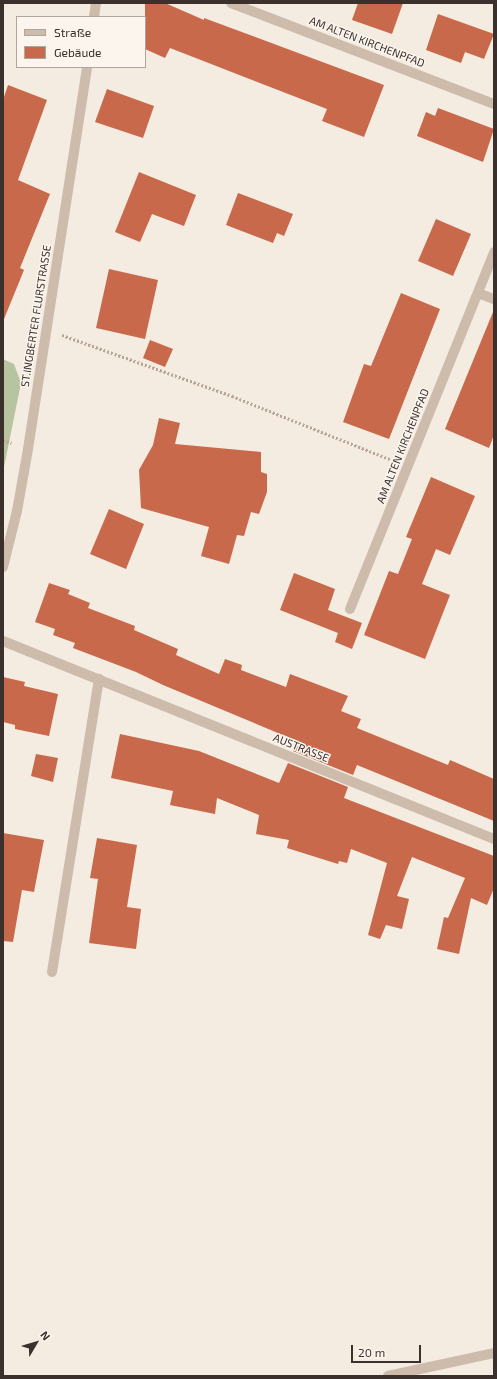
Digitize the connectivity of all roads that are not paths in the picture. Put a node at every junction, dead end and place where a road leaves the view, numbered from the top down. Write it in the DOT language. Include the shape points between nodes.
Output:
graph roads {
  1 [pos="96,3"];
  2 [pos="231,3"];
  3 [pos="94,16"];
  4 [pos="87,68"];
  5 [pos="494,104"];
  6 [pos="494,252"];
  7 [pos="478,293"];
  8 [pos="494,299"];
  9 [pos="3,567"];
  10 [pos="350,609"];
  11 [pos="3,641"];
  12 [pos="99,679"];
  13 [pos="494,838"];
  14 [pos="52,972"];
  15 [pos="494,1353"];
  16 [pos="388,1376"];
  1 -- 3 [label="street"];
  2 -- 5 [label="street, AM ALTEN KIRCHENPFAD"];
  4 -- 9 [label="street, ST.INGBERTER FLURSTRASSE" via="17,511"];
  6 -- 7 [label="street, AM ALTEN KIRCHENPFAD"];
  7 -- 8 [label="street"];
  7 -- 10 [label="street, AM ALTEN KIRCHENPFAD"];
  11 -- 12 [label="street, AUSTRASSE"];
  12 -- 13 [label="street, AUSTRASSE"];
  12 -- 14 [label="street"];
  15 -- 16 [label="street"];
}
